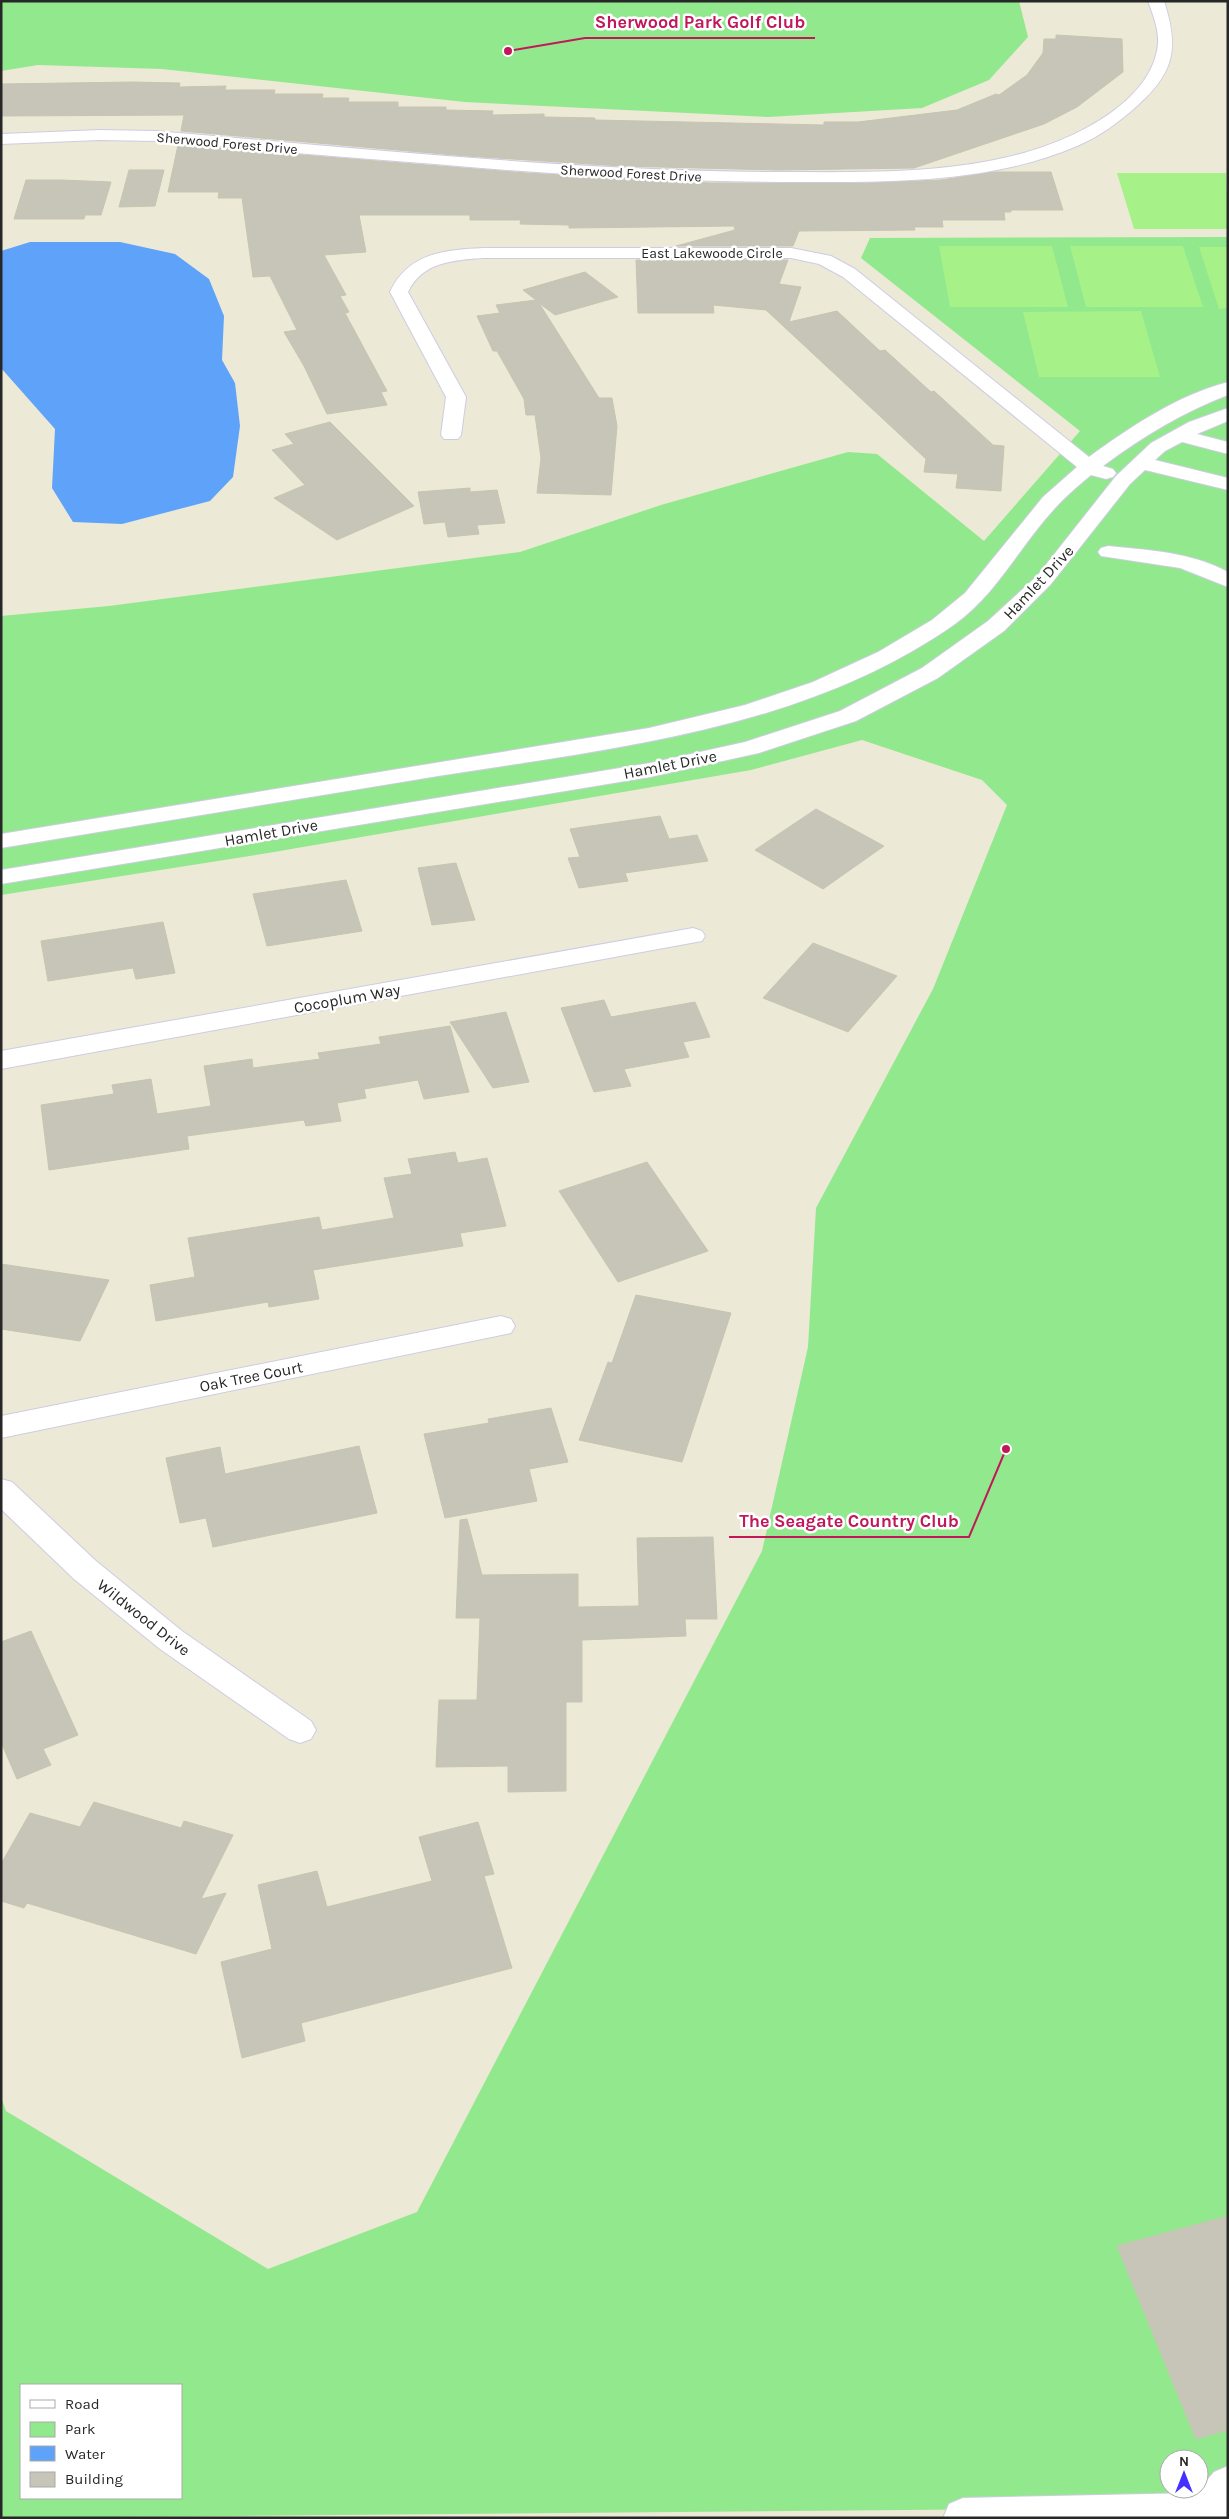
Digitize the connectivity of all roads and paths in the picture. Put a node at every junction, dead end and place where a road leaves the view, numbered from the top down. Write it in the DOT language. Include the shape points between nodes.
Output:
graph roads {
  1 [pos="1156,1"];
  2 [pos="84,135"];
  3 [pos="1,139"];
  4 [pos="80,152"];
  5 [pos="1228,388"];
  6 [pos="1228,414"];
  7 [pos="451,435"];
  8 [pos="1179,435"];
  9 [pos="1228,448"];
  10 [pos="1141,463"];
  11 [pos="1090,468"];
  12 [pos="1123,480"];
  13 [pos="1228,484"];
  14 [pos="1082,534"];
  15 [pos="1108,552"];
  16 [pos="1064,556"];
  17 [pos="1228,581"];
  18 [pos="1,841"];
  19 [pos="1,877"];
  20 [pos="693,936"];
  21 [pos="1,1060"];
  22 [pos="501,1326"];
  23 [pos="1,1427"];
  24 [pos="1,1490"];
  25 [pos="300,1730"];
  26 [pos="1228,2486"];
  27 [pos="963,2518"];
  1 -- 2 [label="street, Sherwood Forest Drive" via="1165,28 1162,62 1151,82 1120,114 1075,140 1041,152 974,168 930,174 832,177 644,175 155,136"];
  2 -- 3 [label="street, Sherwood Forest Drive"];
  2 -- 4 [label="street"];
  5 -- 11 [label="street, Hamlet Drive" via="1126,440"];
  6 -- 8 [label="street, Hamlet Drive"];
  7 -- 11 [label="street, East Lakewoode Circle" via="456,397 399,292 405,279 418,267 447,257 482,253 791,253 825,260 849,273"];
  8 -- 9 [label="street"];
  8 -- 10 [label="street, Hamlet Drive"];
  10 -- 12 [label="street, Hamlet Drive"];
  10 -- 13 [label="street"];
  11 -- 12 [label="street, East Lakewoode Circle"];
  11 -- 18 [label="street, Hamlet Drive" via="1050,501 993,575 951,616 890,656 813,690 730,717 649,735"];
  12 -- 14 [label="street, Hamlet Drive"];
  14 -- 15 [label="street"];
  14 -- 16 [label="street, Hamlet Drive"];
  15 -- 16 [label="street"];
  15 -- 17 [label="street" via="1178,560 1204,567"];
  16 -- 19 [label="street, Hamlet Drive" via="996,626 930,673 848,716 751,748 650,770"];
  20 -- 21 [label="street, Cocoplum Way"];
  22 -- 23 [label="street, Oak Tree Court"];
  24 -- 25 [label="street, Wildwood Drive" via="85,1570 171,1640"];
  26 -- 27 [label="street" via="1205,2513"];
}
